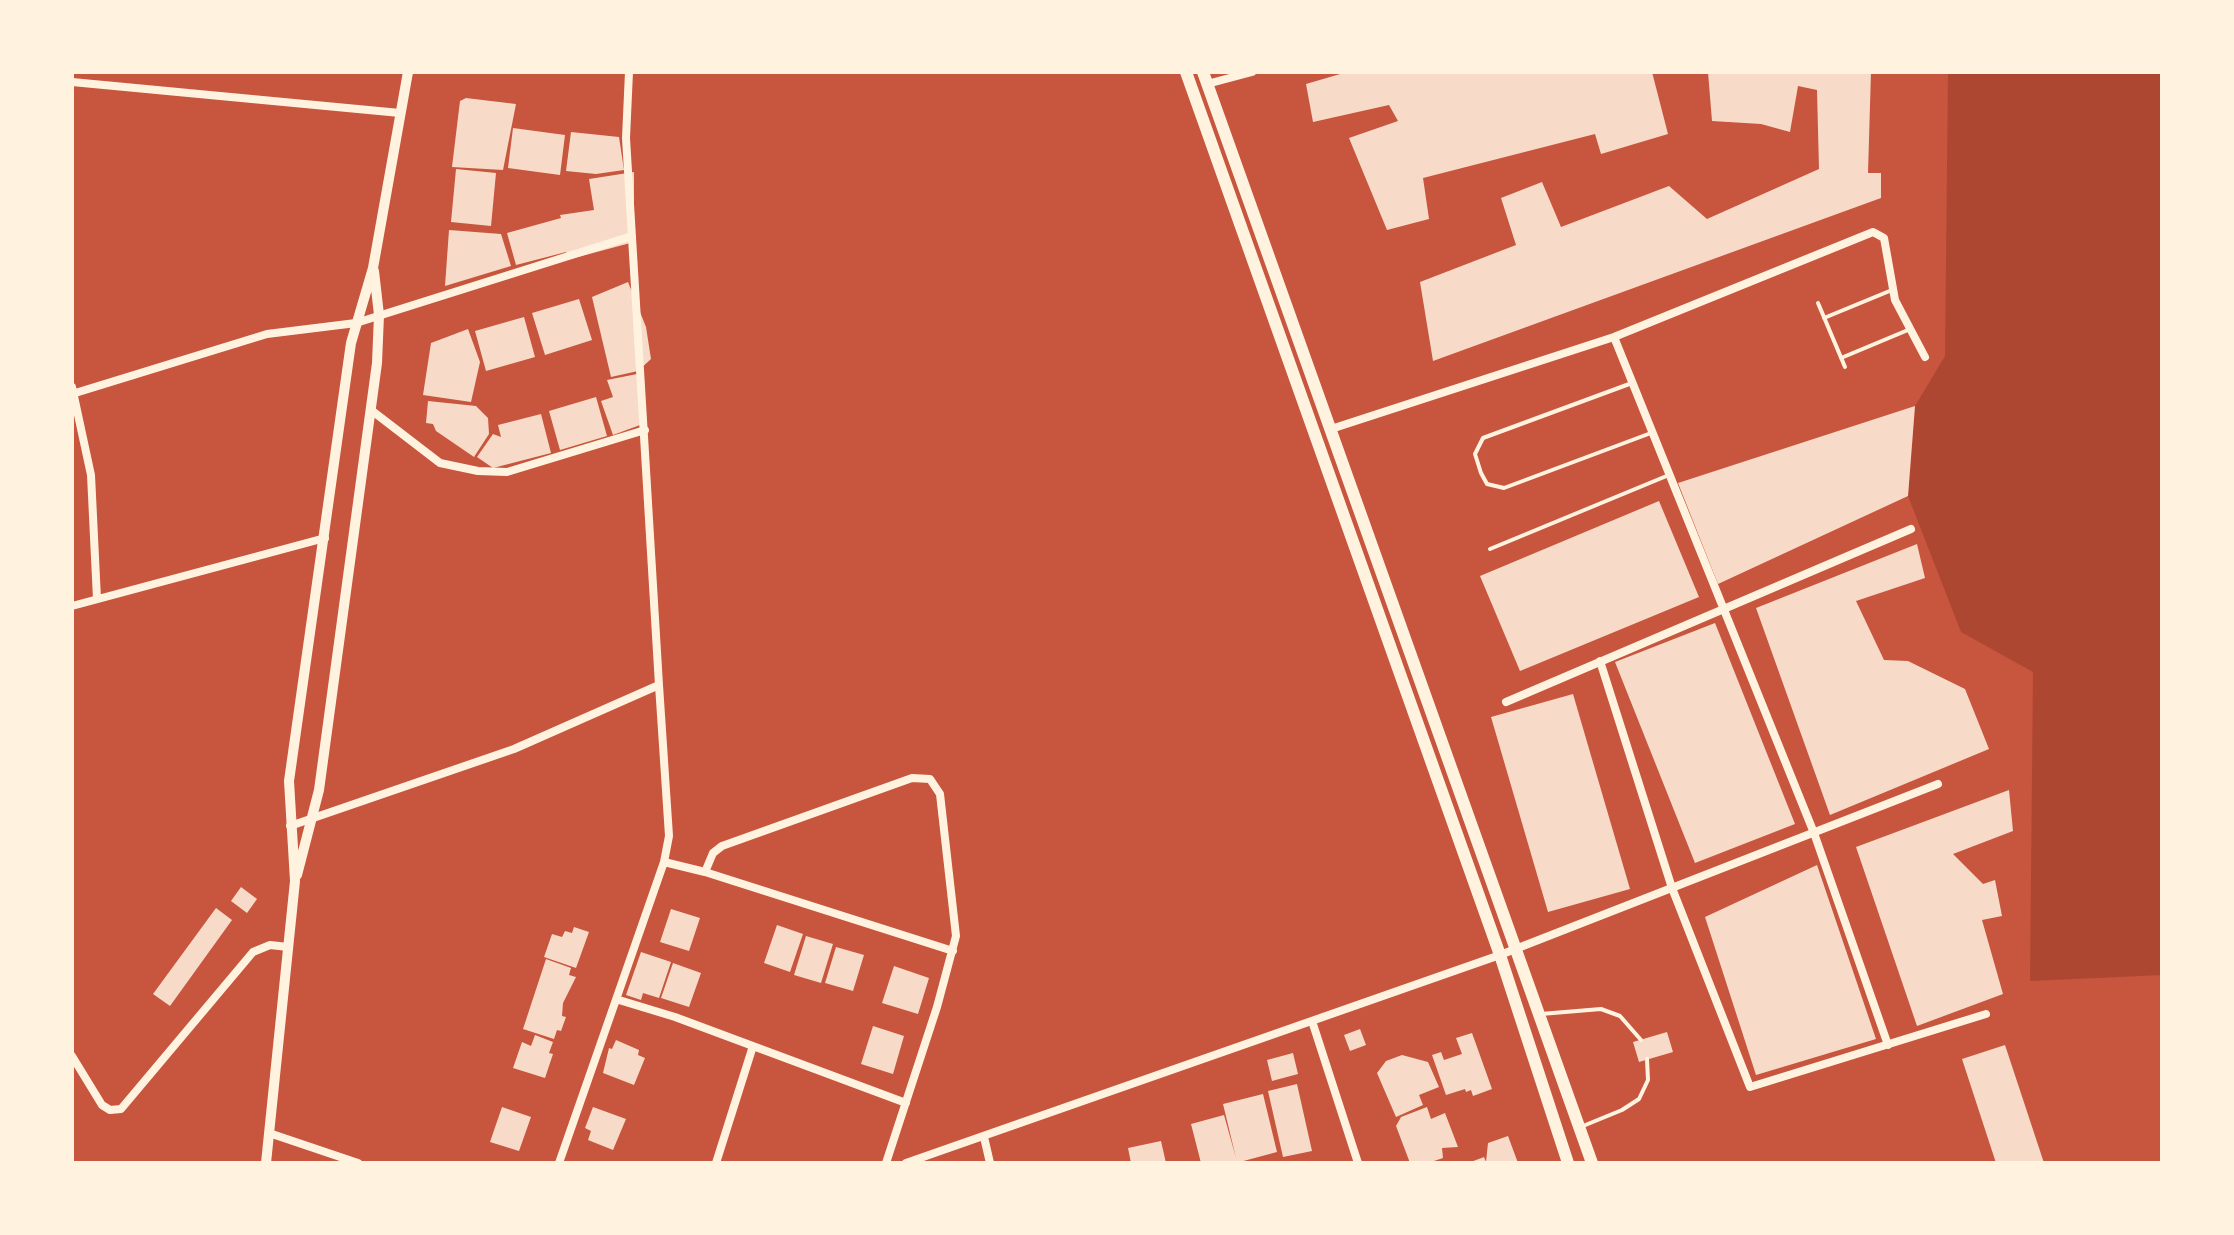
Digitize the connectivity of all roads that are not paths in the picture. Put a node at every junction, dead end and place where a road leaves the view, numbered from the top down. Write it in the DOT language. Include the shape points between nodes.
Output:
graph roads {
  1 [pos="408,72"];
  2 [pos="629,72"];
  3 [pos="1186,72"];
  4 [pos="1252,72"];
  5 [pos="1205,78"];
  6 [pos="72,82"];
  7 [pos="400,113"];
  8 [pos="632,236"];
  9 [pos="373,268"];
  10 [pos="1892,290"];
  11 [pos="1818,303"];
  12 [pos="379,315"];
  13 [pos="1824,318"];
  14 [pos="356,323"];
  15 [pos="1908,330"];
  16 [pos="1614,337"];
  17 [pos="1925,357"];
  18 [pos="1841,358"];
  19 [pos="1845,367"];
  20 [pos="1632,383"];
  21 [pos="73,391"];
  22 [pos="371,410"];
  23 [pos="1331,429"];
  24 [pos="645,430"];
  25 [pos="1651,433"];
  26 [pos="1669,475"];
  27 [pos="1911,529"];
  28 [pos="325,538"];
  29 [pos="1490,549"];
  30 [pos="97,599"];
  31 [pos="72,606"];
  32 [pos="1723,609"];
  33 [pos="1600,661"];
  34 [pos="659,685"];
  35 [pos="1506,702"];
  36 [pos="1938,784"];
  37 [pos="314,818"];
  38 [pos="290,826"];
  39 [pos="1814,833"];
  40 [pos="664,862"];
  41 [pos="705,872"];
  42 [pos="295,881"];
  43 [pos="1672,888"];
  44 [pos="288,947"];
  45 [pos="1518,948"];
  46 [pos="953,951"];
  47 [pos="1500,955"];
  48 [pos="619,1000"];
  49 [pos="1541,1014"];
  50 [pos="1986,1014"];
  51 [pos="1312,1021"];
  52 [pos="1641,1040"];
  53 [pos="1888,1045"];
  54 [pos="753,1046"];
  55 [pos="72,1056"];
  56 [pos="1647,1059"];
  57 [pos="906,1103"];
  58 [pos="1581,1127"];
  59 [pos="269,1133"];
  60 [pos="984,1137"];
  61 [pos="266,1163"];
  62 [pos="358,1163"];
  63 [pos="559,1163"];
  64 [pos="716,1163"];
  65 [pos="886,1163"];
  66 [pos="906,1163"];
  67 [pos="990,1163"];
  68 [pos="1358,1163"];
  69 [pos="1568,1163"];
  70 [pos="1592,1163"];
  1 -- 7 [label="street"];
  2 -- 8 [label="street" via="626,138"];
  3 -- 47 [label="main road"];
  4 -- 5 [label="street"];
  5 -- 23 [label="main road"];
  6 -- 7 [label="street"];
  7 -- 9 [label="street"];
  8 -- 12 [label="street"];
  8 -- 24 [label="street"];
  9 -- 12 [label="street"];
  9 -- 14 [label="street"];
  10 -- 13 [label="lane"];
  10 -- 15 [label="street"];
  10 -- 16 [label="street" via="1884,238 1873,232"];
  11 -- 13 [label="lane"];
  12 -- 14 [label="street"];
  12 -- 22 [label="street"];
  13 -- 18 [label="lane"];
  14 -- 21 [label="street" via="267,334"];
  14 -- 28 [label="street"];
  15 -- 17 [label="street"];
  15 -- 18 [label="lane"];
  16 -- 20 [label="street"];
  16 -- 23 [label="street"];
  18 -- 19 [label="lane"];
  20 -- 25 [label="street"];
  20 -- 25 [label="lane" via="1483,438 1475,454 1481,473 1487,484 1504,488"];
  21 -- 30 [label="street" via="93,489"];
  22 -- 24 [label="street" via="440,463 478,471 507,472"];
  22 -- 37 [label="street"];
  23 -- 45 [label="main road"];
  24 -- 34 [label="street"];
  25 -- 26 [label="street"];
  26 -- 29 [label="lane"];
  26 -- 32 [label="street"];
  27 -- 32 [label="street"];
  28 -- 30 [label="street"];
  28 -- 38 [label="street" via="289,781"];
  30 -- 31 [label="street"];
  32 -- 33 [label="street"];
  32 -- 39 [label="street"];
  33 -- 35 [label="street"];
  33 -- 43 [label="street"];
  34 -- 37 [label="street" via="514,749"];
  34 -- 40 [label="street" via="669,836"];
  36 -- 39 [label="street"];
  37 -- 38 [label="street"];
  37 -- 42 [label="street"];
  38 -- 42 [label="street"];
  39 -- 43 [label="street"];
  39 -- 53 [label="street"];
  40 -- 41 [label="street"];
  40 -- 48 [label="street"];
  41 -- 46 [label="street"];
  41 -- 46 [label="street" via="722,846 912,778 930,779 943,809 957,925"];
  42 -- 44 [label="street"];
  43 -- 45 [label="street"];
  43 -- 53 [label="street" via="1750,1087"];
  44 -- 55 [label="street" via="270,945 253,952 121,1109 102,1105"];
  44 -- 59 [label="street"];
  45 -- 47 [label="street"];
  45 -- 49 [label="main road"];
  46 -- 57 [label="street"];
  47 -- 51 [label="street"];
  47 -- 69 [label="main road"];
  48 -- 54 [label="street"];
  48 -- 63 [label="street"];
  49 -- 52 [label="lane" via="1611,1011"];
  49 -- 58 [label="main road"];
  50 -- 53 [label="street"];
  51 -- 60 [label="street"];
  51 -- 68 [label="street"];
  54 -- 57 [label="street"];
  54 -- 64 [label="street"];
  56 -- 58 [label="lane" via="1648,1080 1639,1099"];
  57 -- 65 [label="street"];
  58 -- 70 [label="main road"];
  59 -- 61 [label="street"];
  59 -- 62 [label="street"];
  60 -- 66 [label="street"];
  60 -- 67 [label="street"];
}
